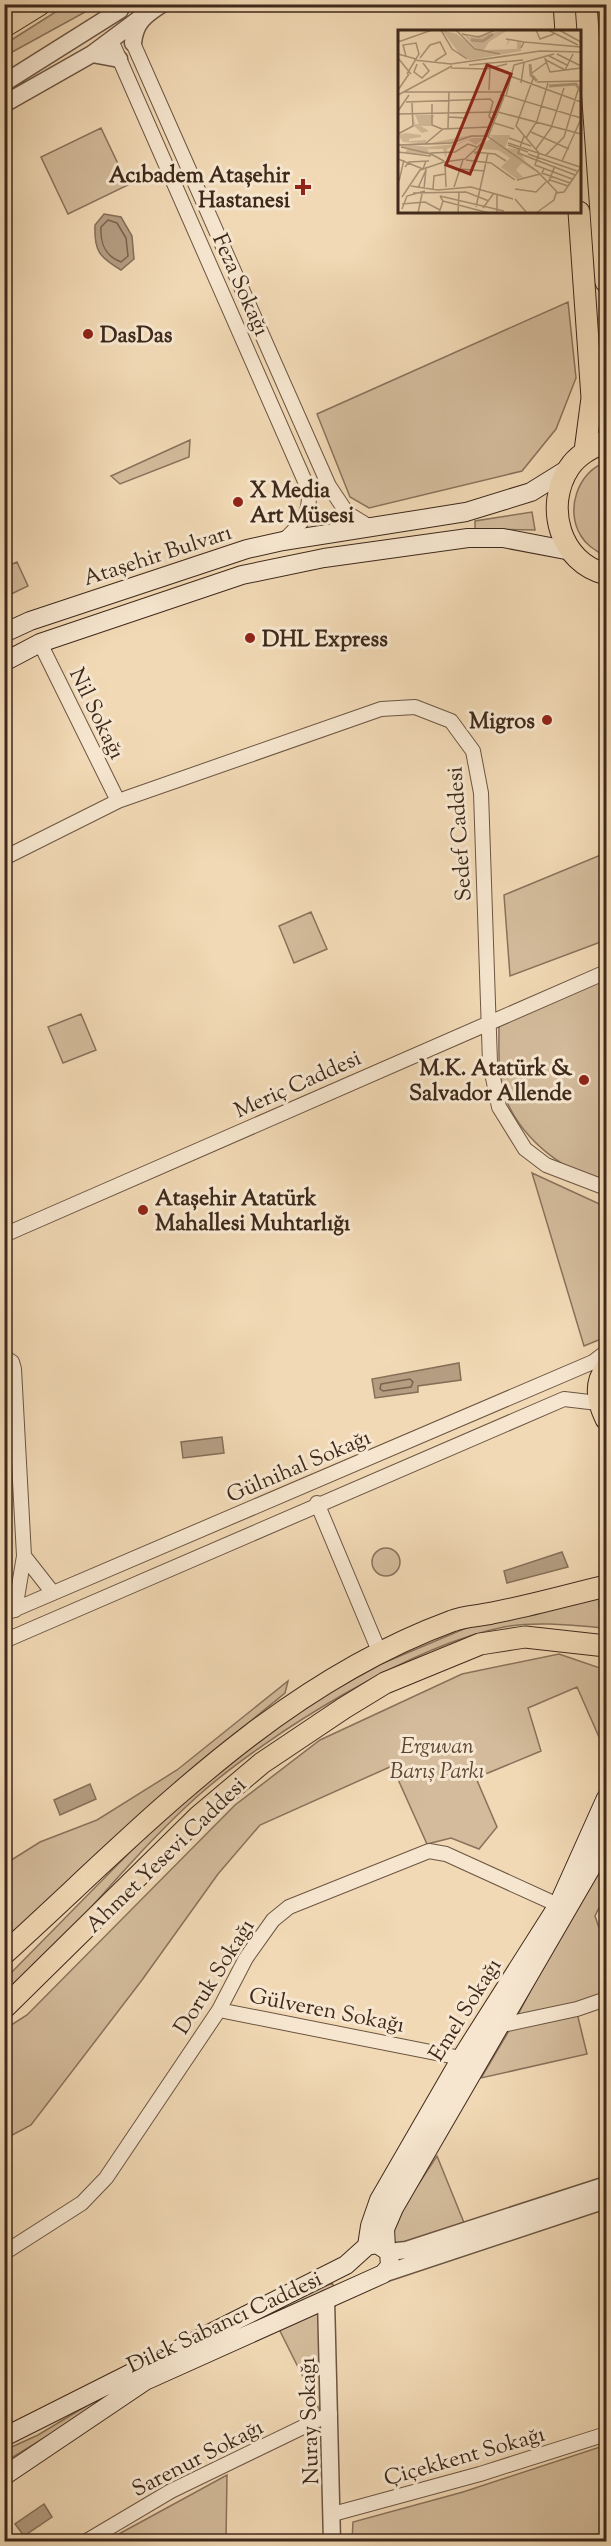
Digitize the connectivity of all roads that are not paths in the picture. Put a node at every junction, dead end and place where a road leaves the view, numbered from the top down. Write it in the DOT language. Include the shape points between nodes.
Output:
graph roads {
  1 [pos="38,4"];
  2 [pos="162,4"];
  3 [pos="564,4"];
  4 [pos="586,4"];
  5 [pos="4,25"];
  6 [pos="121,26"];
  7 [pos="566,30"];
  8 [pos="92,54"];
  9 [pos="598,54"];
  10 [pos="119,59"];
  11 [pos="4,83"];
  12 [pos="4,104"];
  13 [pos="579,213"];
  14 [pos="606,282"];
  15 [pos="606,441"];
  16 [pos="585,451"];
  17 [pos="568,469"];
  18 [pos="370,527"];
  19 [pos="283,541"];
  20 [pos="571,551"];
  21 [pos="604,578"];
  22 [pos="30,621"];
  23 [pos="4,633"];
  24 [pos="40,643"];
  25 [pos="4,662"];
  26 [pos="118,801"];
  27 [pos="4,858"];
  28 [pos="606,972"];
  29 [pos="488,1022"];
  30 [pos="606,1188"];
  31 [pos="4,1235"];
  32 [pos="606,1352"];
  33 [pos="4,1357"];
  34 [pos="606,1368"];
  35 [pos="602,1411"];
  36 [pos="316,1503"];
  37 [pos="24,1556"];
  38 [pos="606,1586"];
  39 [pos="53,1593"];
  40 [pos="10,1612"];
  41 [pos="4,1641"];
  42 [pos="606,1646"];
  43 [pos="379,1652"];
  44 [pos="606,1798"];
  45 [pos="606,1831"];
  46 [pos="558,1905"];
  47 [pos="4,1954"];
  48 [pos="606,1999"];
  49 [pos="4,2008"];
  50 [pos="219,2010"];
  51 [pos="502,2025"];
  52 [pos="461,2058"];
  53 [pos="606,2185"];
  54 [pos="606,2200"];
  55 [pos="376,2250"];
  56 [pos="4,2253"];
  57 [pos="381,2275"];
  58 [pos="326,2299"];
  59 [pos="330,2414"];
  60 [pos="606,2434"];
  61 [pos="4,2437"];
  62 [pos="4,2476"];
  63 [pos="333,2514"];
  64 [pos="85,2541"];
  65 [pos="332,2541"];
  1 -- 5 [label="highway"];
  2 -- 6 [label="street" via="143,16 135,28"];
  3 -- 7 [label="main road"];
  4 -- 9 [label="main road"];
  6 -- 8 [label="street"];
  6 -- 10 [label="street, Feza Sokağı"];
  6 -- 11 [label="street" via="93,28"];
  6 -- 18 [label="street, Feza Sokağı" via="329,486 347,513"];
  8 -- 10 [label="street"];
  8 -- 12 [label="street"];
  9 -- 14 [label="main road"];
  10 -- 19 [label="street, Feza Sokağı" via="307,486 310,498 303,523"];
  13 -- 16 [label="main road" via="592,398"];
  15 -- 16 [label="main road"];
  16 -- 17 [label="main road"];
  17 -- 18 [label="main road, Ataşehir Bulvarı" via="546,485 511,500 466,512"];
  17 -- 20 [label="main road" via="559,489 556,510 560,532"];
  18 -- 19 [label="main road, Ataşehir Bulvarı"];
  19 -- 22 [label="main road, Ataşehir Bulvarı" via="247,549"];
  20 -- 21 [label="main road"];
  20 -- 24 [label="main road, Ataşehir Bulvarı" via="503,538 468,538 324,558 242,575"];
  22 -- 23 [label="main road, Ataşehir Bulvarı"];
  22 -- 24 [label="main road"];
  24 -- 25 [label="main road, Ataşehir Bulvarı"];
  24 -- 26 [label="street, Nil Sokağı"];
  26 -- 27 [label="street, Sedef Caddesi"];
  26 -- 29 [label="street, Sedef Caddesi" via="381,709 415,708 450,722 473,751 481,793"];
  28 -- 29 [label="street, Meriç Caddesi"];
  29 -- 30 [label="street, Sedef Caddesi" via="490,1063 499,1107 525,1149 546,1165"];
  29 -- 31 [label="street, Meriç Caddesi"];
  32 -- 39 [label="street, Gülnihal Sokağı" via="593,1362"];
  33 -- 37 [label="street" via="14,1369"];
  34 -- 35 [label="main road" via="599,1383"];
  35 -- 36 [label="street, Gülnihal Sokağı" via="564,1399"];
  36 -- 41 [label="street, Gülnihal Sokağı"];
  36 -- 43 [label="street"];
  37 -- 39 [label="street"];
  37 -- 40 [label="street"];
  38 -- 43 [label="main road, Ahmet Yesevi Caddesi" via="454,1620"];
  39 -- 40 [label="street, Gülnihal Sokağı"];
  42 -- 49 [label="main road, Ahmet Yesevi Caddesi" via="525,1637 480,1644 385,1683 262,1763 199,1816"];
  43 -- 47 [label="main road, Ahmet Yesevi Caddesi" via="302,1697 232,1747"];
  44 -- 46 [label="main road, Emel Sokağı"];
  45 -- 51 [label="main road, Emel Sokağı" via="590,1870"];
  46 -- 50 [label="street, Doruk Sokağı" via="446,1854 429,1851 413,1855 289,1907 273,1920 246,1958"];
  46 -- 52 [label="main road, Emel Sokağı"];
  48 -- 51 [label="street"];
  50 -- 52 [label="street, Gülveren Sokağı"];
  50 -- 56 [label="street, Doruk Sokağı" via="106,2178 82,2203"];
  51 -- 55 [label="main road, Emel Sokağı" via="394,2208"];
  52 -- 55 [label="main road, Emel Sokağı" via="379,2200 370,2226"];
  53 -- 55 [label="street" via="406,2250"];
  54 -- 57 [label="street"];
  55 -- 57 [label="main road" via="390,2266"];
  55 -- 57 [label="main road" via="362,2268 369,2275"];
  55 -- 61 [label="main road, Dilek Sabancı Caddesi"];
  57 -- 58 [label="main road, Dilek Sabancı Caddesi"];
  58 -- 59 [label="street, Nuray Sokağı"];
  58 -- 62 [label="main road, Dilek Sabancı Caddesi" via="145,2381"];
  59 -- 63 [label="street, Nuray Sokağı"];
  59 -- 64 [label="street, Sarenur Sokağı" via="171,2492"];
  60 -- 63 [label="street, Çiçekkent Sokağı"];
  63 -- 65 [label="street, Nuray Sokağı"];
}
